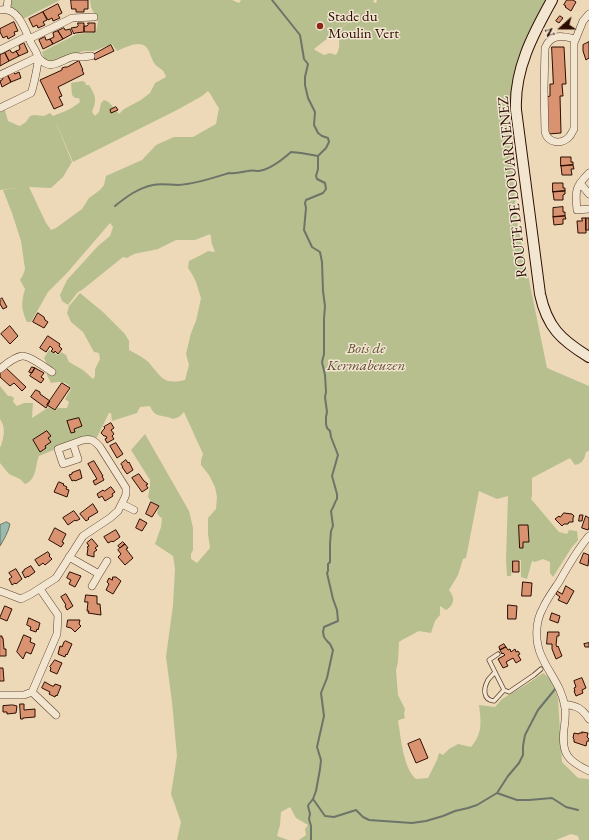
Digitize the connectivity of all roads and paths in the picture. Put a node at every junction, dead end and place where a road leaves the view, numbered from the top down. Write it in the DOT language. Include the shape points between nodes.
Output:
graph roads {
  1 [pos="552,0"];
  2 [pos="6,7"];
  3 [pos="589,14"];
  4 [pos="94,17"];
  5 [pos="29,37"];
  6 [pos="575,39"];
  7 [pos="0,50"];
  8 [pos="91,56"];
  9 [pos="38,57"];
  10 [pos="0,75"];
  11 [pos="0,108"];
  12 [pos="589,173"];
  13 [pos="580,183"];
  14 [pos="589,194"];
  15 [pos="589,209"];
  16 [pos="589,357"];
  17 [pos="0,369"];
  18 [pos="52,372"];
  19 [pos="73,444"];
  20 [pos="122,504"];
  21 [pos="134,510"];
  22 [pos="589,536"];
  23 [pos="69,557"];
  24 [pos="106,561"];
  25 [pos="99,574"];
  26 [pos="92,586"];
  27 [pos="40,589"];
  28 [pos="0,592"];
  29 [pos="498,654"];
  30 [pos="543,666"];
  31 [pos="495,672"];
  32 [pos="504,690"];
  33 [pos="32,692"];
  34 [pos="0,695"];
  35 [pos="564,704"];
  36 [pos="56,715"];
  37 [pos="589,719"];
  38 [pos="588,770"];
  1 -- 16 [label="main road, ROUTE DE DOUARNENEZ" via="523,60 518,80 516,110 544,310 560,336"];
  2 -- 5 [label="street" via="17,16"];
  3 -- 6 [label="street"];
  4 -- 5 [label="street" via="72,18"];
  5 -- 7 [label="street"];
  5 -- 9 [label="street"];
  6 -- 6 [label="street" via="574,129 567,139 553,142 545,132 545,48 551,39 562,36"];
  8 -- 9 [label="street" via="74,56 56,64 44,62"];
  9 -- 10 [label="street"];
  9 -- 11 [label="street" via="31,93"];
  12 -- 13 [label="street"];
  13 -- 14 [label="street"];
  13 -- 15 [label="street" via="576,192 577,210"];
  17 -- 18 [label="street" via="23,356"];
  19 -- 20 [label="street" via="90,439 97,443 126,488"];
  20 -- 21 [label="street"];
  20 -- 23 [label="street" via="113,516 82,536"];
  22 -- 30 [label="street" via="542,608 537,638"];
  23 -- 25 [label="street"];
  23 -- 27 [label="street" via="56,578"];
  24 -- 25 [label="street"];
  25 -- 26 [label="street"];
  27 -- 28 [label="street" via="21,599"];
  27 -- 33 [label="street" via="58,615 58,634"];
  29 -- 31 [label="lane" via="489,660"];
  30 -- 32 [label="lane" via="510,692"];
  30 -- 35 [label="street" via="559,687"];
  31 -- 32 [label="lane"];
  31 -- 32 [label="lane" via="488,679 484,689 485,696 494,701"];
  33 -- 34 [label="street" via="24,695"];
  33 -- 36 [label="street"];
  35 -- 37 [label="street" via="581,709"];
  35 -- 38 [label="street" via="566,754 571,761"];
}
